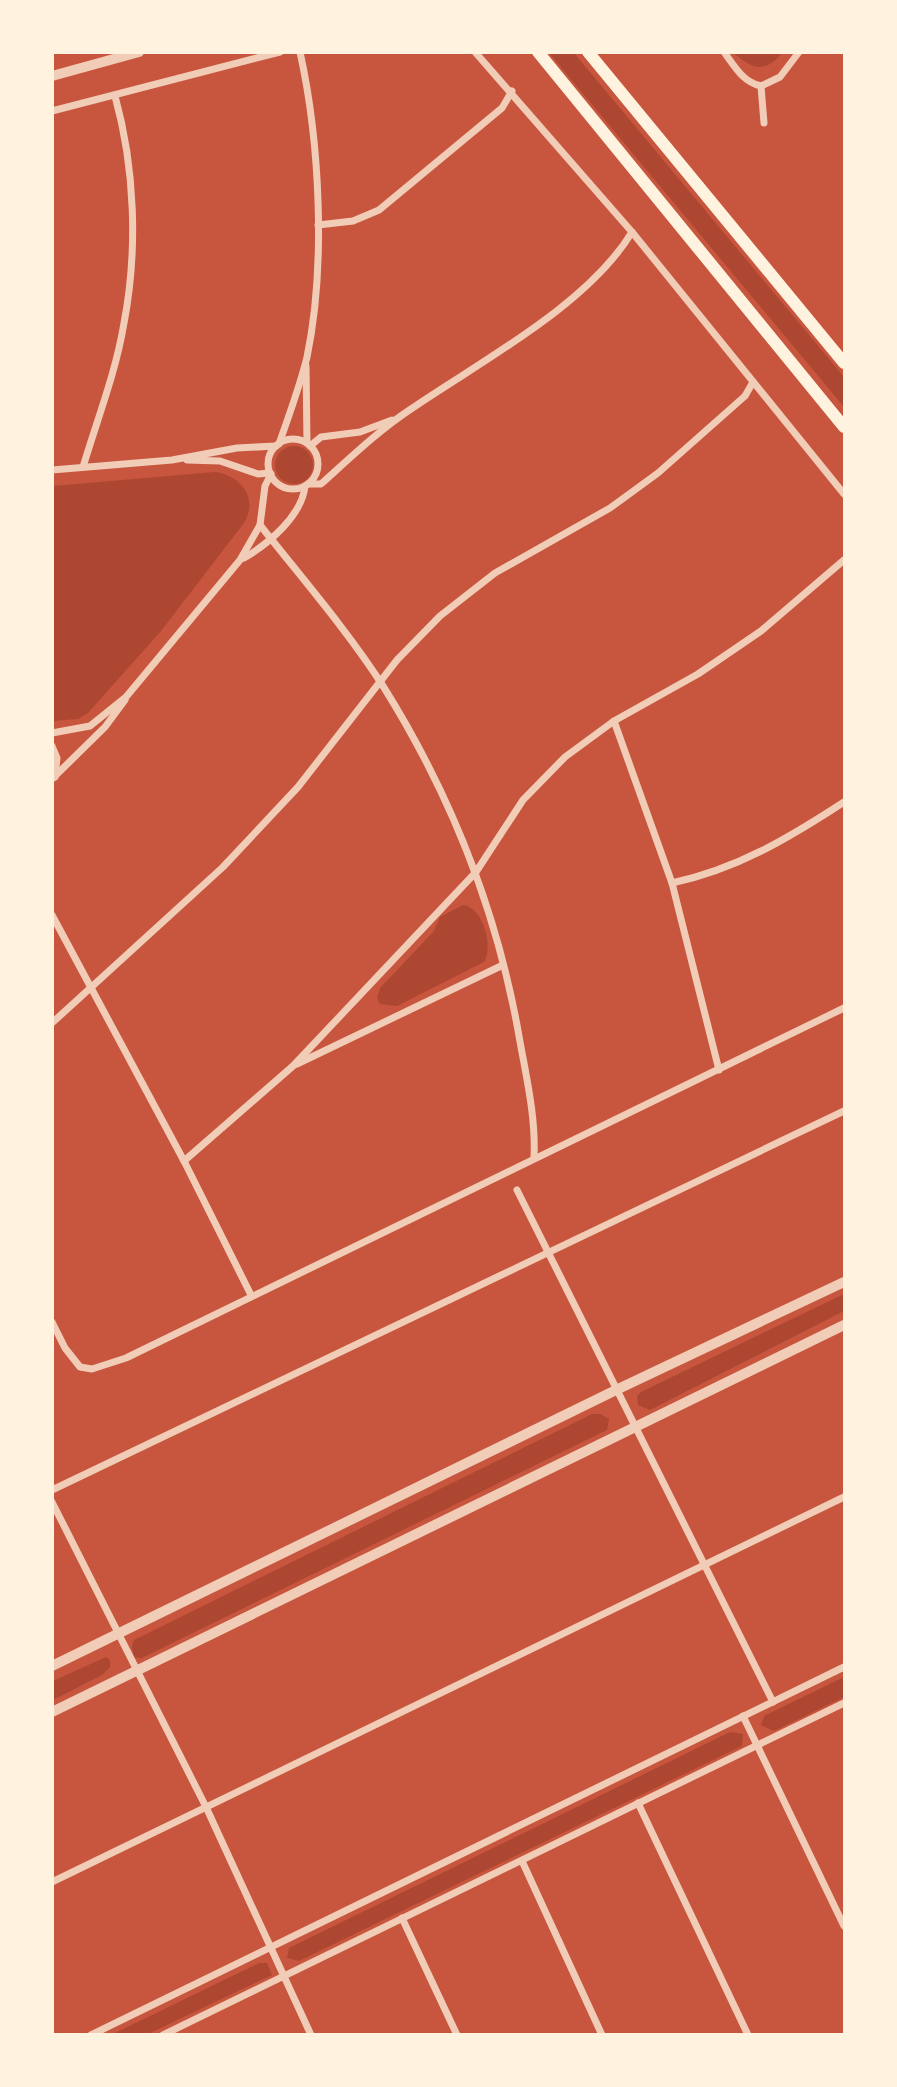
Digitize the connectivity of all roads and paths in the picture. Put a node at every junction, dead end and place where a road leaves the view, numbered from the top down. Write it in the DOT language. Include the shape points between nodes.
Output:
graph roads {
  1 [pos="139,52"];
  2 [pos="280,52"];
  3 [pos="300,52"];
  4 [pos="475,52"];
  5 [pos="538,52"];
  6 [pos="588,52"];
  7 [pos="724,52"];
  8 [pos="799,52"];
  9 [pos="52,76"];
  10 [pos="761,86"];
  11 [pos="512,91"];
  12 [pos="116,96"];
  13 [pos="52,111"];
  14 [pos="764,123"];
  15 [pos="318,225"];
  16 [pos="632,232"];
  17 [pos="306,358"];
  18 [pos="845,363"];
  19 [pos="753,382"];
  20 [pos="399,418"];
  21 [pos="845,427"];
  22 [pos="309,444"];
  23 [pos="277,445"];
  24 [pos="172,460"];
  25 [pos="83,467"];
  26 [pos="52,470"];
  27 [pos="270,473"];
  28 [pos="307,485"];
  29 [pos="845,494"];
  30 [pos="260,525"];
  31 [pos="271,539"];
  32 [pos="845,560"];
  33 [pos="240,561"];
  34 [pos="381,684"];
  35 [pos="126,696"];
  36 [pos="614,722"];
  37 [pos="52,733"];
  38 [pos="52,746"];
  39 [pos="54,778"];
  40 [pos="845,803"];
  41 [pos="476,872"];
  42 [pos="672,883"];
  43 [pos="52,915"];
  44 [pos="503,965"];
  45 [pos="91,990"];
  46 [pos="845,1008"];
  47 [pos="52,1023"];
  48 [pos="293,1066"];
  49 [pos="719,1070"];
  50 [pos="845,1111"];
  51 [pos="534,1157"];
  52 [pos="184,1161"];
  53 [pos="517,1190"];
  54 [pos="551,1253"];
  55 [pos="845,1282"];
  56 [pos="251,1295"];
  57 [pos="52,1322"];
  58 [pos="845,1325"];
  59 [pos="616,1390"];
  60 [pos="636,1429"];
  61 [pos="52,1490"];
  62 [pos="845,1497"];
  63 [pos="52,1502"];
  64 [pos="705,1566"];
  65 [pos="117,1633"];
  66 [pos="52,1666"];
  67 [pos="845,1667"];
  68 [pos="135,1670"];
  69 [pos="773,1702"];
  70 [pos="845,1703"];
  71 [pos="52,1712"];
  72 [pos="743,1716"];
  73 [pos="758,1745"];
  74 [pos="638,1803"];
  75 [pos="206,1807"];
  76 [pos="522,1861"];
  77 [pos="52,1882"];
  78 [pos="402,1918"];
  79 [pos="845,1926"];
  80 [pos="269,1945"];
  81 [pos="283,1976"];
  82 [pos="164,2034"];
  83 [pos="91,2035"];
  84 [pos="311,2035"];
  85 [pos="457,2035"];
  86 [pos="602,2035"];
  87 [pos="748,2035"];
  1 -- 9 [label="street"];
  2 -- 12 [label="street"];
  3 -- 15 [label="street"];
  4 -- 11 [label="street"];
  5 -- 21 [label="main road"];
  6 -- 18 [label="main road"];
  7 -- 10 [label="street" via="750,84"];
  8 -- 10 [label="street" via="780,76"];
  10 -- 14 [label="street"];
  11 -- 15 [label="street" via="502,108 379,210 353,221"];
  11 -- 16 [label="street"];
  12 -- 13 [label="street"];
  12 -- 25 [label="street" via="130,185 131,256 124,324"];
  15 -- 17 [label="street" via="316,300"];
  16 -- 19 [label="street"];
  16 -- 20 [label="street" via="614,258 570,299"];
  17 -- 22 [label="street"];
  17 -- 23 [label="street"];
  19 -- 29 [label="street"];
  19 -- 34 [label="street" via="745,396 658,473 610,508 464,595 404,653"];
  20 -- 22 [label="street"];
  20 -- 28 [label="street" via="321,484"];
  22 -- 23 [label="street" via="293,439"];
  22 -- 28 [label="street" via="318,465"];
  23 -- 24 [label="street"];
  23 -- 27 [label="street" via="269,458"];
  24 -- 25 [label="street"];
  24 -- 27 [label="street" via="220,461 258,474"];
  25 -- 26 [label="street"];
  27 -- 28 [label="street" via="289,488"];
  27 -- 30 [label="street"];
  28 -- 31 [label="street" via="301,502"];
  30 -- 31 [label="street"];
  30 -- 33 [label="street"];
  31 -- 33 [label="street"];
  31 -- 34 [label="street"];
  32 -- 36 [label="street" via="761,631"];
  33 -- 35 [label="street"];
  34 -- 41 [label="street" via="449,807"];
  34 -- 45 [label="street" via="298,787 223,867"];
  35 -- 37 [label="street" via="90,726"];
  35 -- 39 [label="street" via="105,727"];
  36 -- 41 [label="street" via="544,776"];
  36 -- 42 [label="street"];
  38 -- 39 [label="street" via="57,758"];
  40 -- 42 [label="street" via="798,833 724,869"];
  41 -- 44 [label="street"];
  41 -- 48 [label="street"];
  42 -- 49 [label="street"];
  43 -- 45 [label="street"];
  44 -- 48 [label="street"];
  44 -- 51 [label="street" via="531,1101"];
  45 -- 47 [label="street"];
  45 -- 52 [label="street"];
  46 -- 49 [label="street"];
  48 -- 52 [label="street"];
  49 -- 51 [label="street"];
  50 -- 54 [label="street"];
  51 -- 56 [label="street"];
  52 -- 56 [label="street"];
  53 -- 54 [label="street"];
  54 -- 59 [label="street"];
  54 -- 61 [label="street"];
  55 -- 59 [label="street"];
  56 -- 57 [label="street" via="126,1358 92,1369 73,1360"];
  58 -- 60 [label="street"];
  59 -- 60 [label="street"];
  59 -- 65 [label="street"];
  60 -- 64 [label="street"];
  60 -- 68 [label="street"];
  62 -- 64 [label="street"];
  63 -- 65 [label="street"];
  64 -- 69 [label="street"];
  64 -- 75 [label="street"];
  65 -- 66 [label="street"];
  65 -- 68 [label="street"];
  67 -- 69 [label="street"];
  68 -- 71 [label="street"];
  68 -- 75 [label="street"];
  69 -- 72 [label="street"];
  70 -- 73 [label="street"];
  72 -- 73 [label="street"];
  72 -- 80 [label="street"];
  73 -- 74 [label="street"];
  73 -- 79 [label="street"];
  74 -- 76 [label="street"];
  74 -- 87 [label="street"];
  75 -- 77 [label="street"];
  75 -- 80 [label="street"];
  76 -- 78 [label="street"];
  76 -- 86 [label="street"];
  78 -- 81 [label="street"];
  78 -- 85 [label="street"];
  80 -- 81 [label="street"];
  80 -- 83 [label="street"];
  81 -- 82 [label="street"];
  81 -- 84 [label="street"];
}
